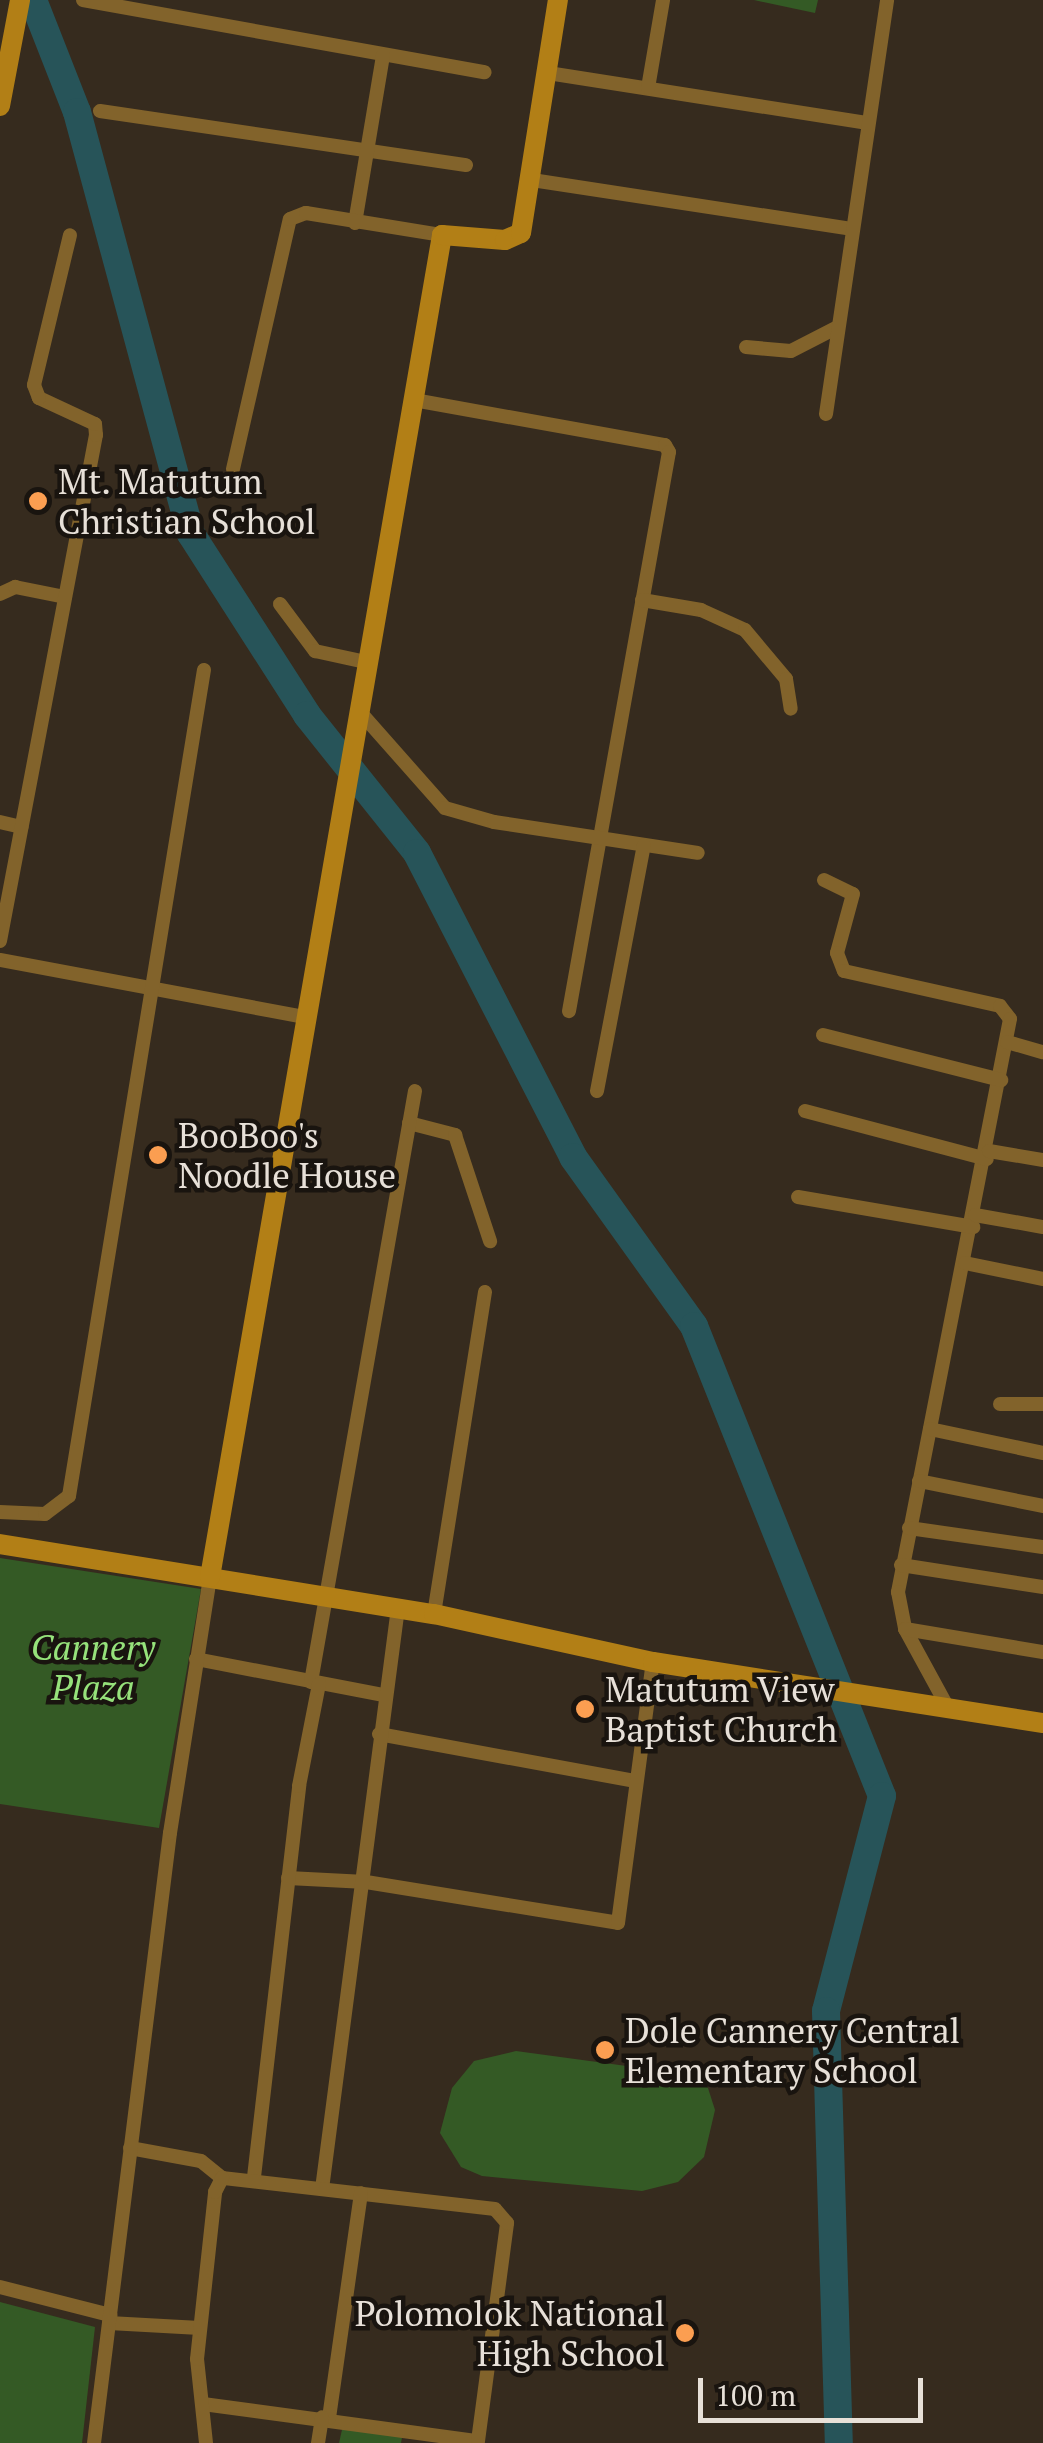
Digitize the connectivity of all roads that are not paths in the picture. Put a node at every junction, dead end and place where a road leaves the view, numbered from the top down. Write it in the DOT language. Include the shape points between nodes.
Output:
graph roads {
  1 [pos="20,0"];
  2 [pos="83,0"];
  3 [pos="558,0"];
  4 [pos="663,0"];
  5 [pos="887,0"];
  6 [pos="382,55"];
  7 [pos="484,72"];
  8 [pos="548,73"];
  9 [pos="648,88"];
  10 [pos="0,106"];
  11 [pos="100,111"];
  12 [pos="868,123"];
  13 [pos="366,152"];
  14 [pos="466,165"];
  15 [pos="532,180"];
  16 [pos="355,223"];
  17 [pos="851,229"];
  18 [pos="70,235"];
  19 [pos="442,235"];
  20 [pos="838,327"];
  21 [pos="746,348"];
  22 [pos="414,400"];
  23 [pos="826,414"];
  24 [pos="234,469"];
  25 [pos="0,594"];
  26 [pos="65,597"];
  27 [pos="642,600"];
  28 [pos="280,604"];
  29 [pos="370,663"];
  30 [pos="204,670"];
  31 [pos="791,709"];
  32 [pos="360,712"];
  33 [pos="0,822"];
  34 [pos="21,827"];
  35 [pos="604,838"];
  36 [pos="644,845"];
  37 [pos="698,853"];
  38 [pos="824,880"];
  39 [pos="0,941"];
  40 [pos="0,960"];
  41 [pos="150,989"];
  42 [pos="568,1011"];
  43 [pos="304,1017"];
  44 [pos="823,1036"];
  45 [pos="1007,1042"];
  46 [pos="1043,1052"];
  47 [pos="1001,1080"];
  48 [pos="597,1091"];
  49 [pos="414,1092"];
  50 [pos="805,1111"];
  51 [pos="409,1123"];
  52 [pos="988,1155"];
  53 [pos="1043,1160"];
  54 [pos="798,1198"];
  55 [pos="974,1221"];
  56 [pos="1043,1226"];
  57 [pos="490,1241"];
  58 [pos="965,1263"];
  59 [pos="1043,1279"];
  60 [pos="485,1292"];
  61 [pos="1000,1404"];
  62 [pos="1043,1404"];
  63 [pos="930,1429"];
  64 [pos="1043,1453"];
  65 [pos="919,1481"];
  66 [pos="1043,1506"];
  67 [pos="0,1512"];
  68 [pos="909,1528"];
  69 [pos="0,1544"];
  70 [pos="1043,1547"];
  71 [pos="902,1564"];
  72 [pos="210,1577"];
  73 [pos="1043,1587"];
  74 [pos="329,1596"];
  75 [pos="398,1608"];
  76 [pos="434,1614"];
  77 [pos="906,1629"];
  78 [pos="1043,1652"];
  79 [pos="196,1660"];
  80 [pos="654,1662"];
  81 [pos="315,1683"];
  82 [pos="384,1695"];
  83 [pos="948,1708"];
  84 [pos="1043,1723"];
  85 [pos="380,1734"];
  86 [pos="636,1781"];
  87 [pos="288,1878"];
  88 [pos="366,1882"];
  89 [pos="130,2148"];
  90 [pos="222,2178"];
  91 [pos="254,2178"];
  92 [pos="322,2189"];
  93 [pos="361,2193"];
  94 [pos="0,2287"];
  95 [pos="109,2319"];
  96 [pos="200,2328"];
  97 [pos="203,2404"];
  98 [pos="325,2417"];
  99 [pos="94,2443"];
  100 [pos="206,2443"];
  101 [pos="318,2443"];
  1 -- 10 [label="street"];
  2 -- 6 [label="street"];
  3 -- 8 [label="street"];
  4 -- 9 [label="street"];
  5 -- 12 [label="street"];
  6 -- 7 [label="street"];
  6 -- 13 [label="street"];
  8 -- 9 [label="street"];
  8 -- 15 [label="street"];
  9 -- 12 [label="street"];
  11 -- 13 [label="street"];
  12 -- 17 [label="street"];
  13 -- 14 [label="street"];
  13 -- 16 [label="street"];
  15 -- 17 [label="street"];
  15 -- 19 [label="street" via="515,237"];
  16 -- 19 [label="street"];
  16 -- 24 [label="street" via="306,213 284,227"];
  17 -- 20 [label="street"];
  18 -- 26 [label="street" via="34,385 39,398 97,428"];
  19 -- 22 [label="street"];
  20 -- 21 [label="street" via="791,351"];
  20 -- 23 [label="street"];
  22 -- 27 [label="street" via="668,447"];
  22 -- 29 [label="street"];
  25 -- 26 [label="street" via="15,587"];
  26 -- 34 [label="street"];
  27 -- 31 [label="street" via="701,610 745,630 786,679"];
  27 -- 35 [label="street"];
  28 -- 29 [label="street" via="315,651"];
  29 -- 32 [label="street"];
  30 -- 41 [label="street"];
  32 -- 35 [label="street" via="446,808"];
  32 -- 43 [label="street"];
  33 -- 34 [label="street"];
  34 -- 39 [label="street"];
  35 -- 36 [label="street"];
  35 -- 42 [label="street"];
  36 -- 37 [label="street"];
  36 -- 48 [label="street"];
  38 -- 45 [label="street" via="853,894 839,966 1000,1006 1010,1020"];
  40 -- 41 [label="street"];
  41 -- 43 [label="street"];
  41 -- 67 [label="street" via="69,1496 45,1514"];
  43 -- 72 [label="street"];
  44 -- 47 [label="street"];
  45 -- 46 [label="street"];
  45 -- 47 [label="street"];
  47 -- 52 [label="street"];
  49 -- 51 [label="street"];
  50 -- 52 [label="street"];
  51 -- 57 [label="street" via="455,1135"];
  51 -- 74 [label="street" via="355,1408"];
  52 -- 53 [label="street"];
  52 -- 55 [label="street"];
  54 -- 55 [label="street"];
  55 -- 56 [label="street"];
  55 -- 58 [label="street"];
  58 -- 59 [label="street"];
  58 -- 63 [label="street"];
  60 -- 76 [label="street"];
  61 -- 62 [label="street"];
  63 -- 64 [label="street"];
  63 -- 65 [label="street"];
  65 -- 66 [label="street"];
  65 -- 68 [label="street"];
  68 -- 70 [label="street"];
  68 -- 71 [label="street"];
  69 -- 72 [label="street"];
  71 -- 73 [label="street"];
  71 -- 77 [label="street" via="898,1610"];
  72 -- 74 [label="street"];
  72 -- 79 [label="street"];
  74 -- 75 [label="street"];
  74 -- 81 [label="street"];
  75 -- 76 [label="street"];
  75 -- 82 [label="street"];
  76 -- 80 [label="street"];
  77 -- 78 [label="street"];
  77 -- 83 [label="street"];
  79 -- 81 [label="street"];
  79 -- 89 [label="street"];
  80 -- 83 [label="street"];
  80 -- 86 [label="street"];
  81 -- 82 [label="street"];
  81 -- 87 [label="street"];
  82 -- 85 [label="street"];
  83 -- 84 [label="street"];
  85 -- 86 [label="street"];
  85 -- 88 [label="street"];
  86 -- 88 [label="street" via="618,1923"];
  87 -- 88 [label="street"];
  87 -- 91 [label="street"];
  88 -- 92 [label="street"];
  89 -- 90 [label="street" via="201,2161"];
  89 -- 95 [label="street"];
  90 -- 91 [label="street"];
  90 -- 96 [label="street"];
  91 -- 92 [label="street"];
  92 -- 93 [label="street"];
  93 -- 98 [label="street"];
  93 -- 98 [label="street" via="495,2209 506,2218 478,2441"];
  94 -- 95 [label="street"];
  95 -- 96 [label="street"];
  95 -- 99 [label="street"];
  96 -- 97 [label="street"];
  97 -- 98 [label="street"];
  97 -- 100 [label="street"];
  98 -- 101 [label="street"];
}
